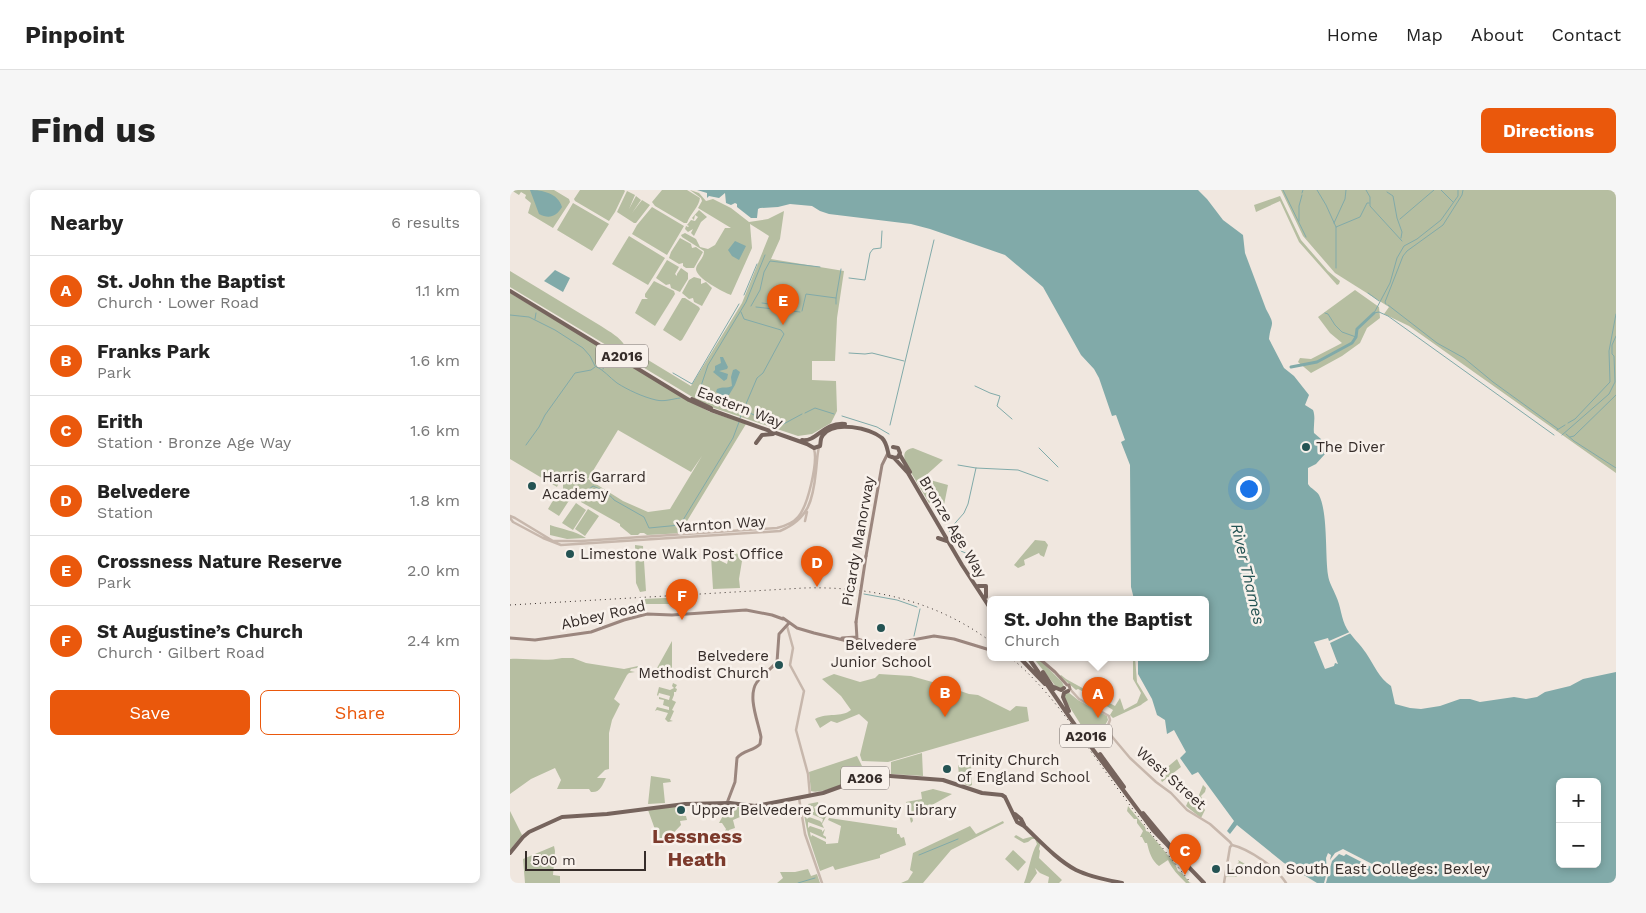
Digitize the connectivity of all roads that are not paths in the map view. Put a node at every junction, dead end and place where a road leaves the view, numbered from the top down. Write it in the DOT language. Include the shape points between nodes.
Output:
graph roads {
  1 [pos="510,290"];
  2 [pos="743,420"];
  3 [pos="815,436"];
  4 [pos="792,438"];
  5 [pos="810,439"];
  6 [pos="821,440"];
  7 [pos="756,443"];
  8 [pos="820,446"];
  9 [pos="812,447"];
  10 [pos="893,447"];
  11 [pos="888,452"];
  12 [pos="900,454"];
  13 [pos="894,458"];
  14 [pos="882,465"];
  15 [pos="809,506"];
  16 [pos="513,519"];
  17 [pos="805,520"];
  18 [pos="939,526"];
  19 [pos="561,543"];
  20 [pos="949,543"];
  21 [pos="987,599"];
  22 [pos="987,603"];
  23 [pos="786,622"];
  24 [pos="510,638"];
  25 [pos="854,639"];
  26 [pos="987,649"];
  27 [pos="1027,661"];
  28 [pos="1028,661"];
  29 [pos="1041,661"];
  30 [pos="1050,681"];
  31 [pos="1067,688"];
  32 [pos="1068,711"];
  33 [pos="810,796"];
  34 [pos="799,798"];
  35 [pos="1134,802"];
  36 [pos="727,803"];
  37 [pos="1233,845"];
  38 [pos="510,853"];
  39 [pos="1204,881"];
  40 [pos="822,883"];
  41 [pos="1122,883"];
  42 [pos="1224,883"];
  43 [pos="1286,883"];
  1 -- 2 [label="main road, Eastern Way / A2016" via="693,399"];
  2 -- 4 [label="main road, Eastern Way / A2016"];
  2 -- 5 [label="main road, Eastern Way / A2016" via="802,440"];
  3 -- 5 [label="main road"];
  3 -- 6 [label="main road"];
  3 -- 10 [label="main road" via="830,425 853,425 876,432"];
  4 -- 7 [label="main road" via="767,434"];
  4 -- 9 [label="main road, Eastern Way / A2016"];
  5 -- 9 [label="main road"];
  6 -- 8 [label="main road"];
  6 -- 11 [label="main road" via="823,434 832,428 849,427 879,436 886,443"];
  8 -- 9 [label="main road"];
  8 -- 15 [label="street, Yarnton Way"];
  9 -- 19 [label="street, Yarnton Way" via="815,452 812,480 805,507 796,520 782,527"];
  10 -- 11 [label="main road"];
  10 -- 12 [label="main road" via="899,449"];
  11 -- 13 [label="main road"];
  11 -- 14 [label="main road, Picardy Manorway"];
  12 -- 13 [label="main road"];
  12 -- 21 [label="main road, Bronze Age Way"];
  13 -- 14 [label="main road, Picardy Manorway"];
  13 -- 18 [label="main road, Bronze Age Way" via="908,473"];
  14 -- 25 [label="main road, Picardy Manorway, bridge"];
  15 -- 17 [label="street"];
  15 -- 19 [label="street, Yarnton Way" via="795,523 774,532"];
  16 -- 19 [label="street, Yarnton Way"];
  18 -- 20 [label="main road, Bronze Age Way"];
  18 -- 20 [label="main road" via="938,537"];
  20 -- 22 [label="main road, Bronze Age Way"];
  23 -- 24 [label="main road, Abbey Road" via="776,615 744,609 645,615 596,631 535,640"];
  23 -- 25 [label="main road, Abbey Road" via="814,634"];
  23 -- 33 [label="street" via="793,648 790,665 804,691 796,730 807,768"];
  23 -- 36 [label="main road" via="779,634 778,662 758,681 754,690 760,744 737,758 735,782"];
  25 -- 26 [label="main road" via="872,644 934,636"];
  27 -- 35 [label="main road, A2016"];
  28 -- 30 [label="main road, A2016"];
  29 -- 31 [label="main road, bridge"];
  30 -- 31 [label="main road" via="1056,689"];
  30 -- 32 [label="main road, A2016"];
  31 -- 32 [label="main road" via="1063,697"];
  31 -- 37 [label="street, West Street" via="1109,716 1107,731 1130,758 1190,813 1210,824"];
  32 -- 35 [label="main road, A2016"];
  33 -- 34 [label="main road, A206"];
  33 -- 41 [label="main road, A206" via="875,775 943,780 982,793 1003,795 1019,821 1075,869"];
  34 -- 36 [label="main road, A206" via="755,806"];
  34 -- 40 [label="street" via="805,834"];
  35 -- 39 [label="main road, A2016" via="1166,842"];
  36 -- 38 [label="main road, A206" via="684,804 557,818 529,832"];
  37 -- 42 [label="street"];
  37 -- 43 [label="street" via="1278,872"];
}
